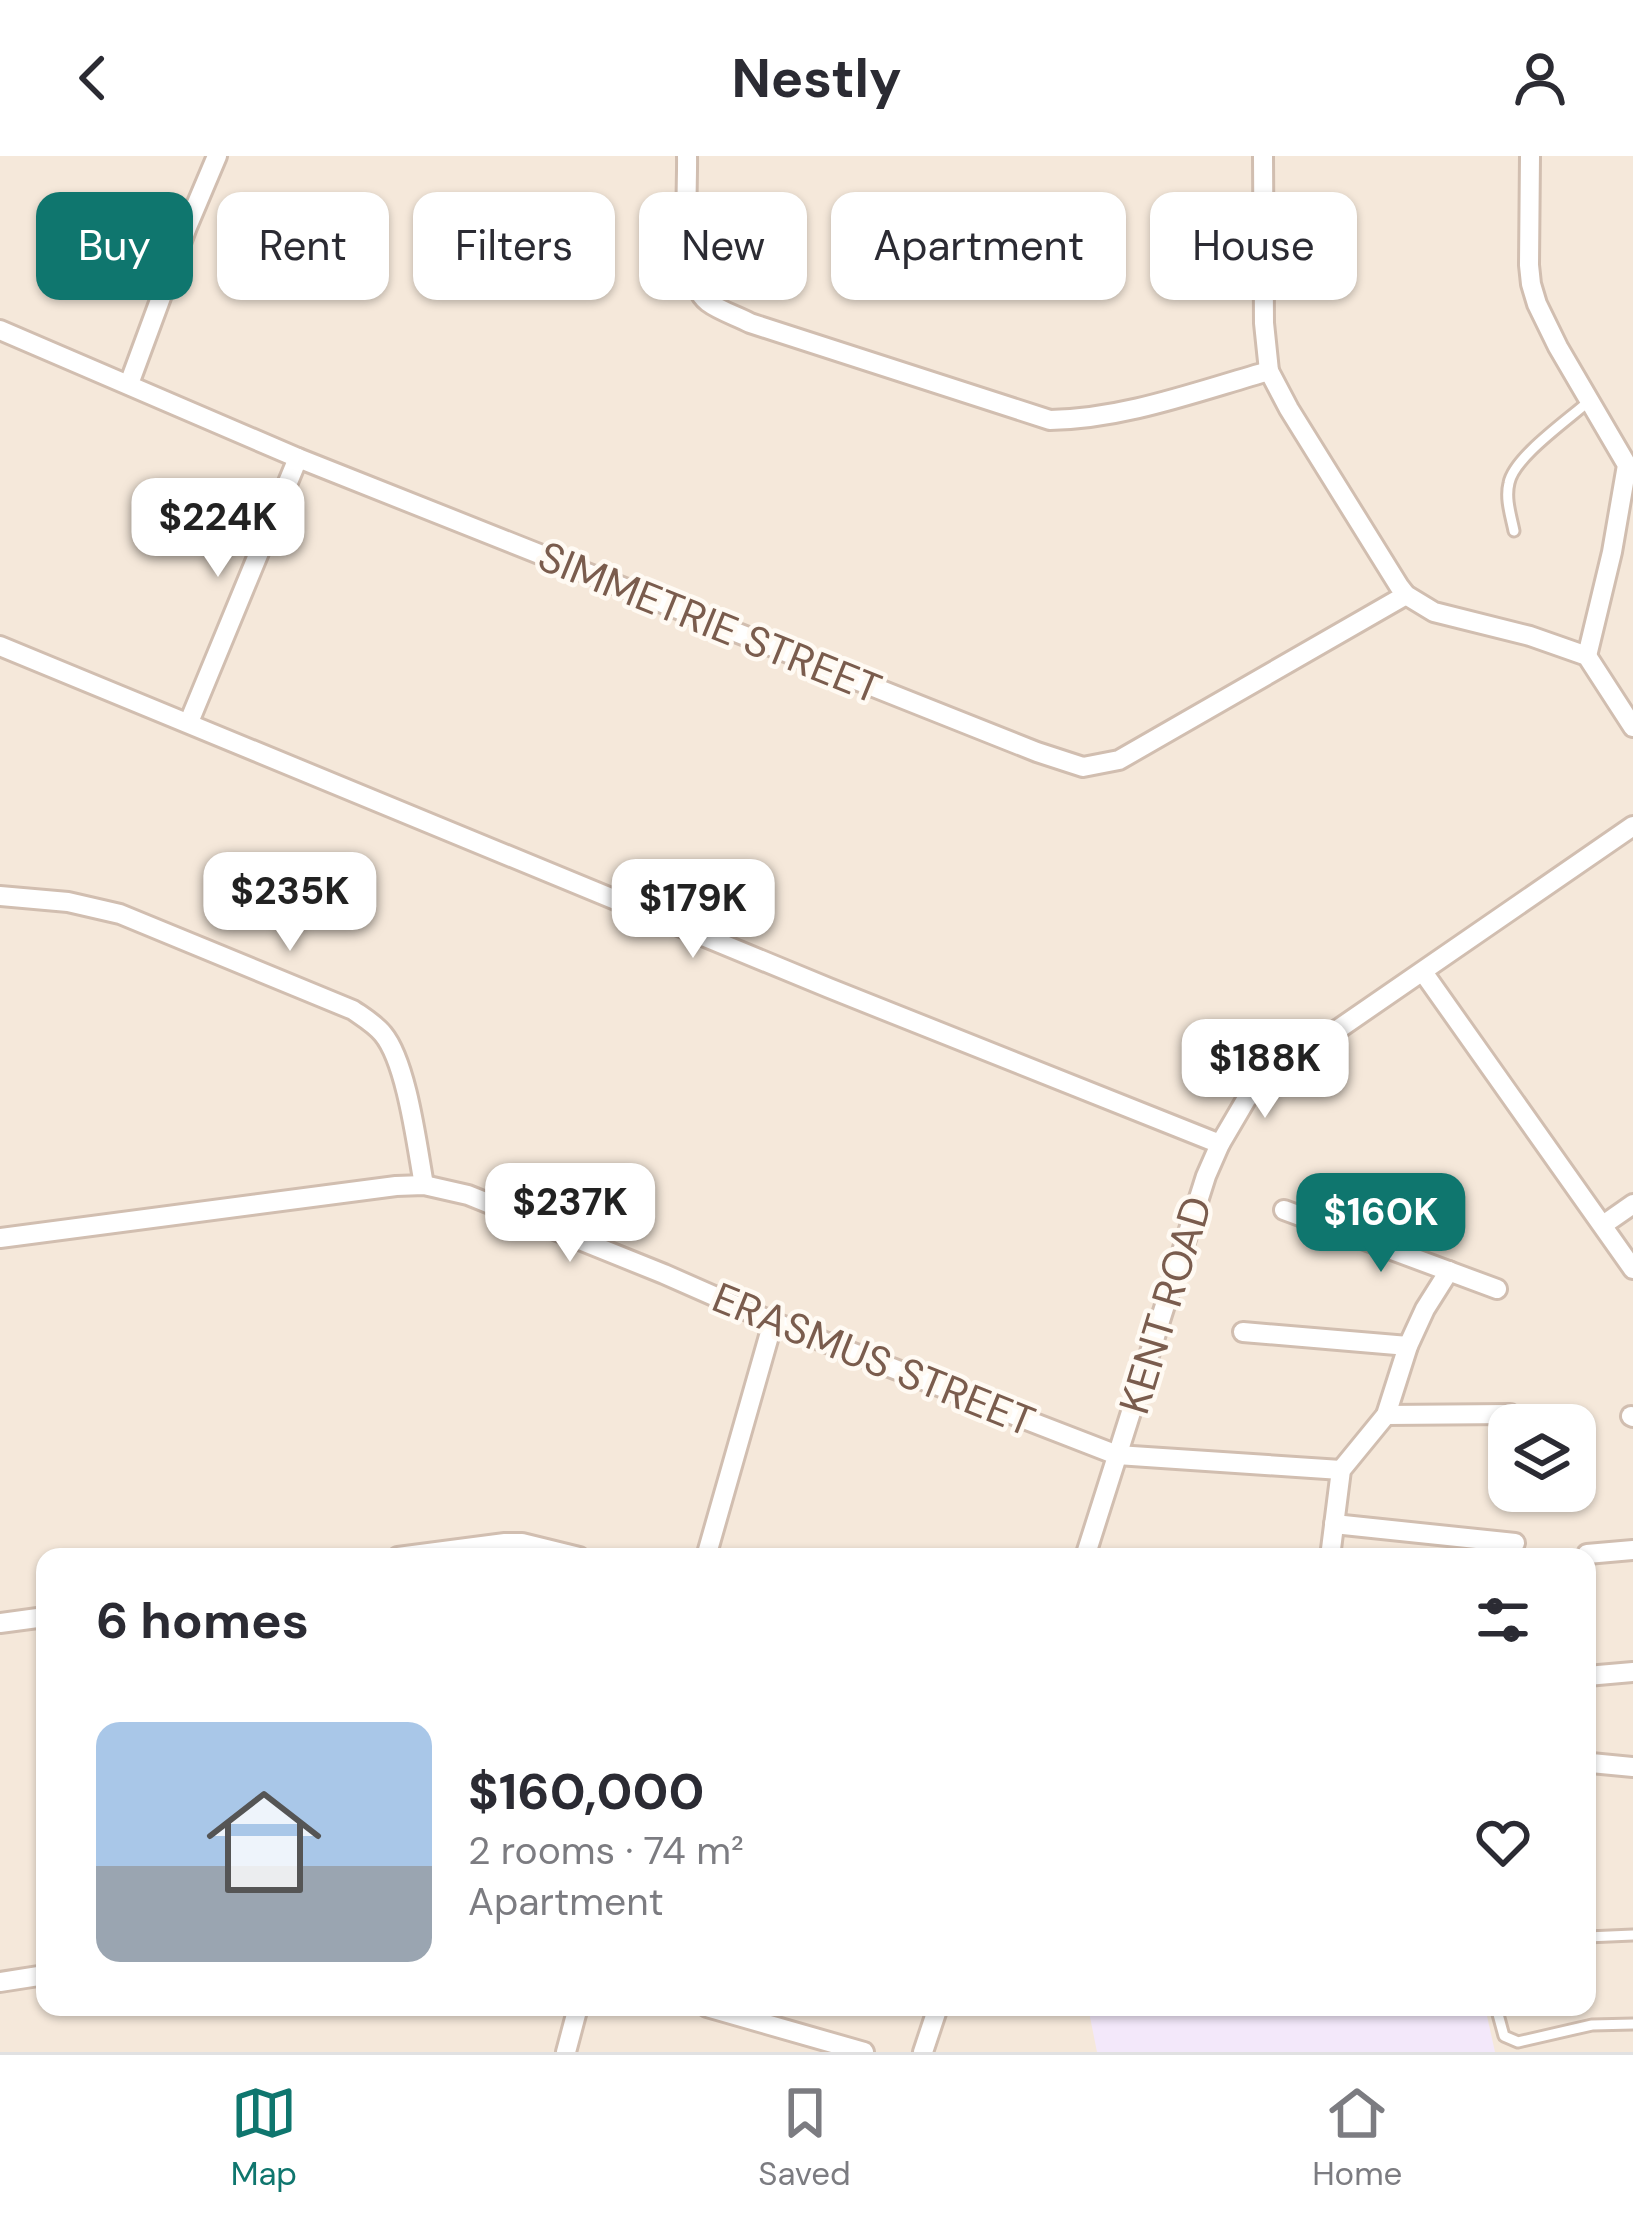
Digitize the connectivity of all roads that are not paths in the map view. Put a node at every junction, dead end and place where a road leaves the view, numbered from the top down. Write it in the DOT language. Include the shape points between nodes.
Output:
graph roads {
  1 [pos="217,156"];
  2 [pos="687,156"];
  3 [pos="1263,156"];
  4 [pos="1530,156"];
  5 [pos="0,330"];
  6 [pos="1269,371"];
  7 [pos="129,384"];
  8 [pos="1589,401"];
  9 [pos="298,458"];
  10 [pos="1630,463"];
  11 [pos="1514,531"];
  12 [pos="1406,595"];
  13 [pos="0,646"];
  14 [pos="1587,656"];
  15 [pos="189,722"];
  16 [pos="1633,727"];
  17 [pos="1633,826"];
  18 [pos="0,896"];
  19 [pos="1424,972"];
  20 [pos="1220,1144"];
  21 [pos="424,1185"];
  22 [pos="1633,1204"];
  23 [pos="1284,1210"];
  24 [pos="1603,1226"];
  25 [pos="0,1238"];
  26 [pos="1633,1269"];
  27 [pos="1449,1271"];
  28 [pos="1497,1289"];
  29 [pos="773,1322"];
  30 [pos="1243,1332"];
  31 [pos="1408,1346"];
  32 [pos="1488,1414"];
  33 [pos="1386,1415"];
  34 [pos="1118,1455"];
  35 [pos="1341,1470"];
  36 [pos="1334,1524"];
  37 [pos="1515,1543"];
  38 [pos="467,1548"];
  39 [pos="542,1548"];
  40 [pos="709,1548"];
  41 [pos="1088,1548"];
  42 [pos="1331,1548"];
  43 [pos="1633,1550"];
  44 [pos="1596,1553"];
  45 [pos="36,1618"];
  46 [pos="0,1623"];
  47 [pos="1633,1672"];
  48 [pos="1596,1675"];
  49 [pos="1596,1763"];
  50 [pos="1633,1767"];
  51 [pos="1633,1935"];
  52 [pos="1596,1937"];
  53 [pos="36,1976"];
  54 [pos="0,1982"];
  55 [pos="576,2016"];
  56 [pos="738,2016"];
  57 [pos="935,2016"];
  58 [pos="1498,2016"];
  59 [pos="1633,2024"];
  60 [pos="566,2052"];
  61 [pos="864,2052"];
  62 [pos="923,2052"];
  1 -- 7 [label="street"];
  2 -- 6 [label="street" via="693,278 710,303 750,323 1050,420 1121,412"];
  3 -- 6 [label="street"];
  4 -- 8 [label="street" via="1531,284"];
  5 -- 7 [label="street, SIMMETRIE STREET"];
  6 -- 12 [label="street"];
  7 -- 9 [label="street, SIMMETRIE STREET"];
  8 -- 10 [label="street"];
  8 -- 11 [label="lane" via="1509,480"];
  9 -- 12 [label="street, SIMMETRIE STREET" via="1083,767 1119,760"];
  9 -- 15 [label="street"];
  10 -- 14 [label="street"];
  12 -- 14 [label="street" via="1434,612"];
  13 -- 15 [label="street"];
  14 -- 16 [label="street"];
  15 -- 20 [label="street"];
  17 -- 19 [label="street, KENT ROAD"];
  18 -- 21 [label="street" via="120,914 353,1010 394,1053"];
  19 -- 20 [label="street, KENT ROAD" via="1266,1081"];
  19 -- 24 [label="street"];
  20 -- 34 [label="street, KENT ROAD"];
  21 -- 25 [label="street, ERASMUS STREET"];
  21 -- 29 [label="street, ERASMUS STREET" via="468,1195"];
  22 -- 24 [label="street"];
  23 -- 27 [label="street"];
  24 -- 26 [label="street"];
  27 -- 28 [label="street"];
  27 -- 31 [label="street"];
  29 -- 34 [label="street, ERASMUS STREET"];
  29 -- 40 [label="street"];
  30 -- 31 [label="street"];
  31 -- 33 [label="street"];
  32 -- 33 [label="street"];
  33 -- 35 [label="street"];
  34 -- 35 [label="street, ERASMUS STREET"];
  34 -- 41 [label="street, KENT ROAD"];
  35 -- 36 [label="street"];
  36 -- 37 [label="street"];
  36 -- 42 [label="street"];
  38 -- 39 [label="street"];
  43 -- 44 [label="street"];
  45 -- 46 [label="street"];
  47 -- 48 [label="street"];
  49 -- 50 [label="street"];
  51 -- 52 [label="lane"];
  53 -- 54 [label="street"];
  55 -- 60 [label="street"];
  56 -- 61 [label="street"];
  57 -- 62 [label="street"];
  58 -- 59 [label="lane" via="1504,2036 1518,2042"];
}
